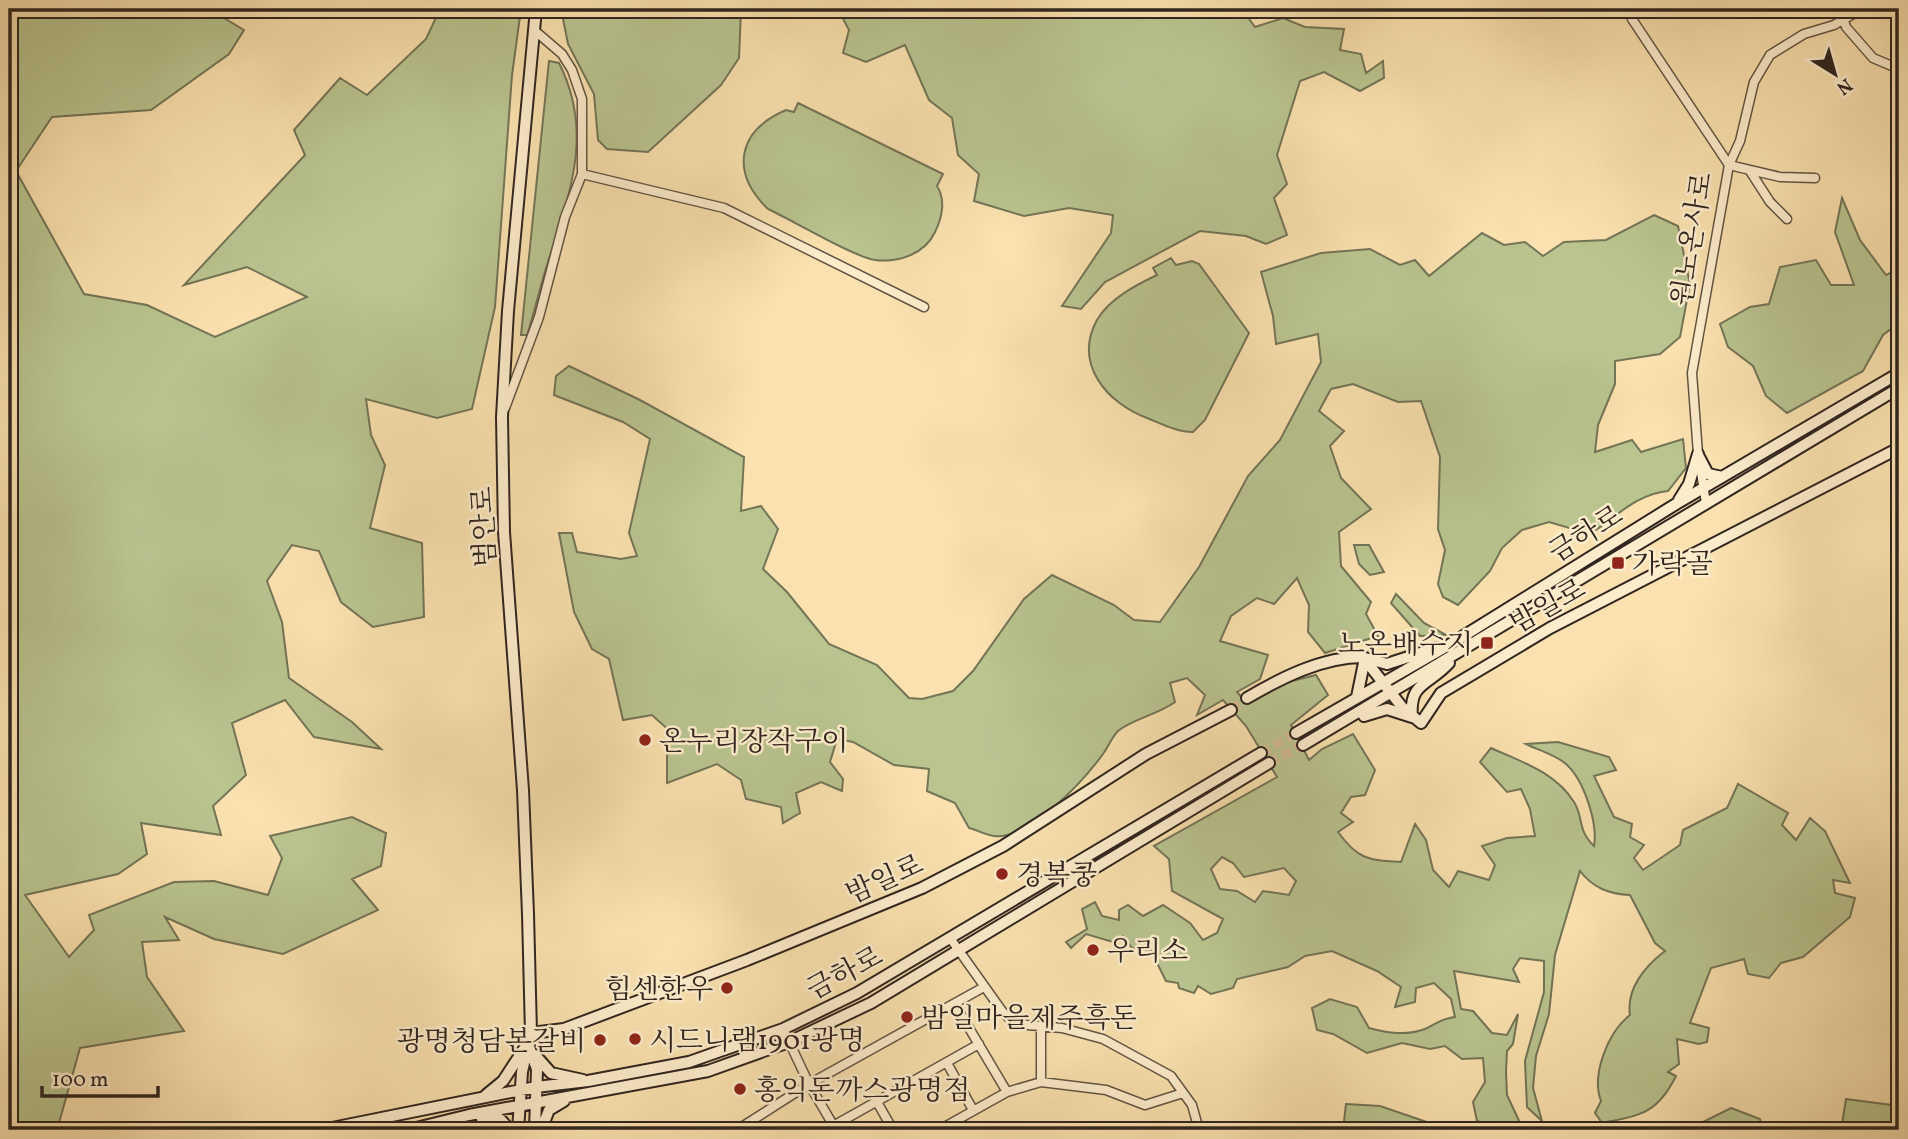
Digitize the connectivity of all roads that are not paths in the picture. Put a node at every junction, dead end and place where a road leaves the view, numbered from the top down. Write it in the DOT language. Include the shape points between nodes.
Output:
graph roads {
  1 [pos="536,9"];
  2 [pos="1631,9"];
  3 [pos="1862,9"];
  4 [pos="1843,19"];
  5 [pos="534,30"];
  6 [pos="1899,69"];
  7 [pos="1729,165"];
  8 [pos="1750,171"];
  9 [pos="582,174"];
  10 [pos="1815,178"];
  11 [pos="1787,219"];
  12 [pos="924,307"];
  13 [pos="1899,373"];
  14 [pos="1899,388"];
  15 [pos="502,417"];
  16 [pos="1899,448"];
  17 [pos="1698,454"];
  18 [pos="1722,477"];
  19 [pos="1702,489"];
  20 [pos="1706,502"];
  21 [pos="1676,504"];
  22 [pos="1449,645"];
  23 [pos="1458,654"];
  24 [pos="1365,657"];
  25 [pos="1384,682"];
  26 [pos="1392,693"];
  27 [pos="1357,697"];
  28 [pos="1247,698"];
  29 [pos="1231,710"];
  30 [pos="1412,717"];
  31 [pos="1334,726"];
  32 [pos="1296,733"];
  33 [pos="1303,745"];
  34 [pos="1261,753"];
  35 [pos="1269,763"];
  36 [pos="950,938"];
  37 [pos="958,950"];
  38 [pos="984,988"];
  39 [pos="956,1006"];
  40 [pos="1041,1026"];
  41 [pos="783,1029"];
  42 [pos="529,1038"];
  43 [pos="789,1042"];
  44 [pos="979,1044"];
  45 [pos="947,1063"];
  46 [pos="588,1081"];
  47 [pos="1041,1082"];
  48 [pos="809,1084"];
  49 [pos="536,1087"];
  50 [pos="521,1090"];
  51 [pos="1007,1092"];
  52 [pos="1183,1093"];
  53 [pos="482,1098"];
  54 [pos="570,1098"];
  55 [pos="877,1102"];
  56 [pos="534,1103"];
  57 [pos="518,1106"];
  58 [pos="973,1110"];
  59 [pos="469,1115"];
  60 [pos="835,1128"];
  61 [pos="322,1130"];
  62 [pos="408,1130"];
  63 [pos="510,1130"];
  64 [pos="518,1130"];
  65 [pos="535,1130"];
  66 [pos="541,1130"];
  67 [pos="737,1130"];
  68 [pos="893,1130"];
  69 [pos="939,1130"];
  70 [pos="1199,1130"];
  1 -- 5 [label="main road, 범안로"];
  2 -- 7 [label="street, 원노온사로" via="1632,19"];
  3 -- 4 [label="street"];
  4 -- 6 [label="street" via="1873,58"];
  4 -- 7 [label="street" via="1790,41 1760,66"];
  5 -- 9 [label="street" via="562,54 582,99"];
  5 -- 15 [label="main road, 범안로"];
  7 -- 8 [label="street"];
  7 -- 17 [label="street, 원노온사로" via="1692,373"];
  8 -- 10 [label="street"];
  8 -- 11 [label="street"];
  9 -- 12 [label="street" via="724,208"];
  9 -- 15 [label="street" via="558,240 539,317"];
  13 -- 18 [label="main road, 금하로"];
  14 -- 20 [label="main road, 금하로"];
  15 -- 42 [label="main road, 범안로" via="504,532 523,790"];
  16 -- 30 [label="main road, 밤일로" via="1550,628 1441,693 1421,723"];
  17 -- 18 [label="main road" via="1708,474"];
  17 -- 19 [label="street, 원노온사로"];
  17 -- 21 [label="main road" via="1687,488"];
  18 -- 19 [label="main road, 금하로"];
  19 -- 20 [label="street, 원노온사로"];
  19 -- 21 [label="main road, 금하로"];
  20 -- 23 [label="main road, 금하로"];
  21 -- 22 [label="main road, 금하로"];
  22 -- 24 [label="main road" via="1387,664"];
  22 -- 25 [label="main road, 금하로"];
  23 -- 26 [label="main road, 금하로"];
  23 -- 30 [label="main road" via="1414,690"];
  24 -- 25 [label="main road"];
  24 -- 27 [label="main road"];
  24 -- 28 [label="main road" via="1283,676"];
  25 -- 26 [label="main road"];
  25 -- 27 [label="main road, 금하로"];
  26 -- 30 [label="main road"];
  26 -- 31 [label="main road, 금하로"];
  27 -- 32 [label="main road, 금하로"];
  29 -- 42 [label="main road, 밤일로" via="1146,754 1003,846 922,888 747,960"];
  30 -- 31 [label="main road" via="1382,709"];
  31 -- 33 [label="main road, 금하로"];
  34 -- 36 [label="main road, 금하로"];
  35 -- 37 [label="main road, 금하로"];
  36 -- 37 [label="street"];
  36 -- 41 [label="main road, 금하로" via="857,993"];
  37 -- 38 [label="street"];
  37 -- 43 [label="main road, 금하로" via="871,1003"];
  38 -- 39 [label="street"];
  38 -- 40 [label="street" via="1015,1024"];
  39 -- 44 [label="street"];
  39 -- 48 [label="street"];
  40 -- 47 [label="street"];
  40 -- 52 [label="street" via="1103,1039 1171,1076"];
  41 -- 43 [label="street"];
  41 -- 46 [label="main road, 금하로" via="700,1059"];
  42 -- 46 [label="main road" via="551,1073"];
  42 -- 49 [label="main road, 범안로" via="537,1069"];
  42 -- 50 [label="main road, 범안로"];
  42 -- 53 [label="main road" via="503,1082"];
  43 -- 48 [label="street"];
  43 -- 54 [label="main road, 금하로" via="708,1070"];
  44 -- 45 [label="street"];
  44 -- 51 [label="street"];
  45 -- 55 [label="street"];
  45 -- 58 [label="street"];
  46 -- 49 [label="main road, 금하로"];
  47 -- 51 [label="street"];
  47 -- 52 [label="street" via="1106,1090 1145,1105"];
  48 -- 60 [label="street"];
  48 -- 67 [label="street"];
  49 -- 50 [label="main road, 금하로"];
  49 -- 56 [label="main road, 범안로"];
  50 -- 53 [label="main road, 금하로"];
  50 -- 57 [label="main road, 범안로"];
  51 -- 58 [label="street"];
  52 -- 70 [label="street"];
  53 -- 61 [label="main road, 금하로"];
  54 -- 56 [label="main road, 금하로"];
  54 -- 66 [label="main road" via="550,1110"];
  55 -- 60 [label="street"];
  55 -- 68 [label="street"];
  56 -- 57 [label="main road, 금하로"];
  56 -- 65 [label="main road, 범안로"];
  57 -- 59 [label="main road, 금하로"];
  57 -- 64 [label="main road, 범안로"];
  58 -- 69 [label="street"];
  59 -- 62 [label="main road, 금하로"];
  59 -- 63 [label="main road" via="500,1119"];
}
